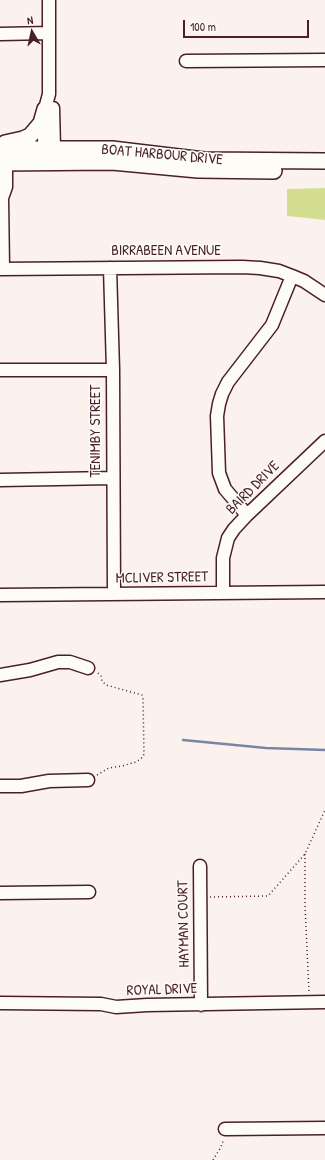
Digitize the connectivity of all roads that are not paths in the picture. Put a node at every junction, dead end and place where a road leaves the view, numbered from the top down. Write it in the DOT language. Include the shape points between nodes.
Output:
graph roads {
  1 [pos="49,0"];
  2 [pos="49,33"];
  3 [pos="0,34"];
  4 [pos="325,60"];
  5 [pos="186,61"];
  6 [pos="49,94"];
  7 [pos="46,108"];
  8 [pos="0,144"];
  9 [pos="49,148"];
  10 [pos="0,149"];
  11 [pos="2,161"];
  12 [pos="325,161"];
  13 [pos="49,163"];
  14 [pos="325,171"];
  15 [pos="1,194"];
  16 [pos="110,268"];
  17 [pos="2,269"];
  18 [pos="292,276"];
  19 [pos="325,295"];
  20 [pos="0,370"];
  21 [pos="112,370"];
  22 [pos="324,444"];
  23 [pos="112,478"];
  24 [pos="0,480"];
  25 [pos="247,515"];
  26 [pos="325,592"];
  27 [pos="223,593"];
  28 [pos="114,594"];
  29 [pos="0,595"];
  30 [pos="88,668"];
  31 [pos="0,675"];
  32 [pos="88,780"];
  33 [pos="0,786"];
  34 [pos="200,866"];
  35 [pos="89,892"];
  36 [pos="0,893"];
  37 [pos="325,1002"];
  38 [pos="0,1003"];
  39 [pos="201,1005"];
  40 [pos="325,1128"];
  41 [pos="225,1129"];
  1 -- 2 [label="street"];
  2 -- 3 [label="street"];
  2 -- 6 [label="street"];
  4 -- 5 [label="street"];
  6 -- 7 [label="street"];
  6 -- 9 [label="street" via="53,106"];
  7 -- 8 [label="main road" via="41,124 30,136"];
  7 -- 9 [label="street"];
  9 -- 10 [label="main road, BOAT HARBOUR DRIVE"];
  9 -- 12 [label="main road, BOAT HARBOUR DRIVE" via="112,149 204,160"];
  9 -- 13 [label="street"];
  11 -- 13 [label="main road, BOAT HARBOUR DRIVE"];
  11 -- 15 [label="street" via="6,187"];
  13 -- 14 [label="main road, BOAT HARBOUR DRIVE" via="112,162 198,170"];
  15 -- 17 [label="street"];
  16 -- 17 [label="street, BIRRABEEN AVENUE"];
  16 -- 18 [label="street, BIRRABEEN AVENUE" via="242,266 269,269"];
  16 -- 21 [label="street, TENIMBY STREET"];
  18 -- 19 [label="street, BIRRABEEN AVENUE"];
  18 -- 25 [label="street" via="272,325 231,377 219,404 217,416 220,477 225,489"];
  20 -- 21 [label="street"];
  21 -- 23 [label="street, TENIMBY STREET"];
  22 -- 25 [label="street, BAIRD DRIVE"];
  23 -- 24 [label="street"];
  23 -- 28 [label="street, TENIMBY STREET"];
  25 -- 27 [label="street, BAIRD DRIVE" via="234,529 225,547"];
  26 -- 27 [label="street, MCLIVER STREET"];
  27 -- 28 [label="street, MCLIVER STREET"];
  28 -- 29 [label="street, MCLIVER STREET"];
  30 -- 31 [label="street" via="70,662 58,662"];
  32 -- 33 [label="street"];
  34 -- 39 [label="street, HAYMAN COURT"];
  35 -- 36 [label="street"];
  37 -- 39 [label="street, ROYAL DRIVE"];
  38 -- 39 [label="street, ROYAL DRIVE" via="101,1004 116,1007"];
  40 -- 41 [label="street"];
}
